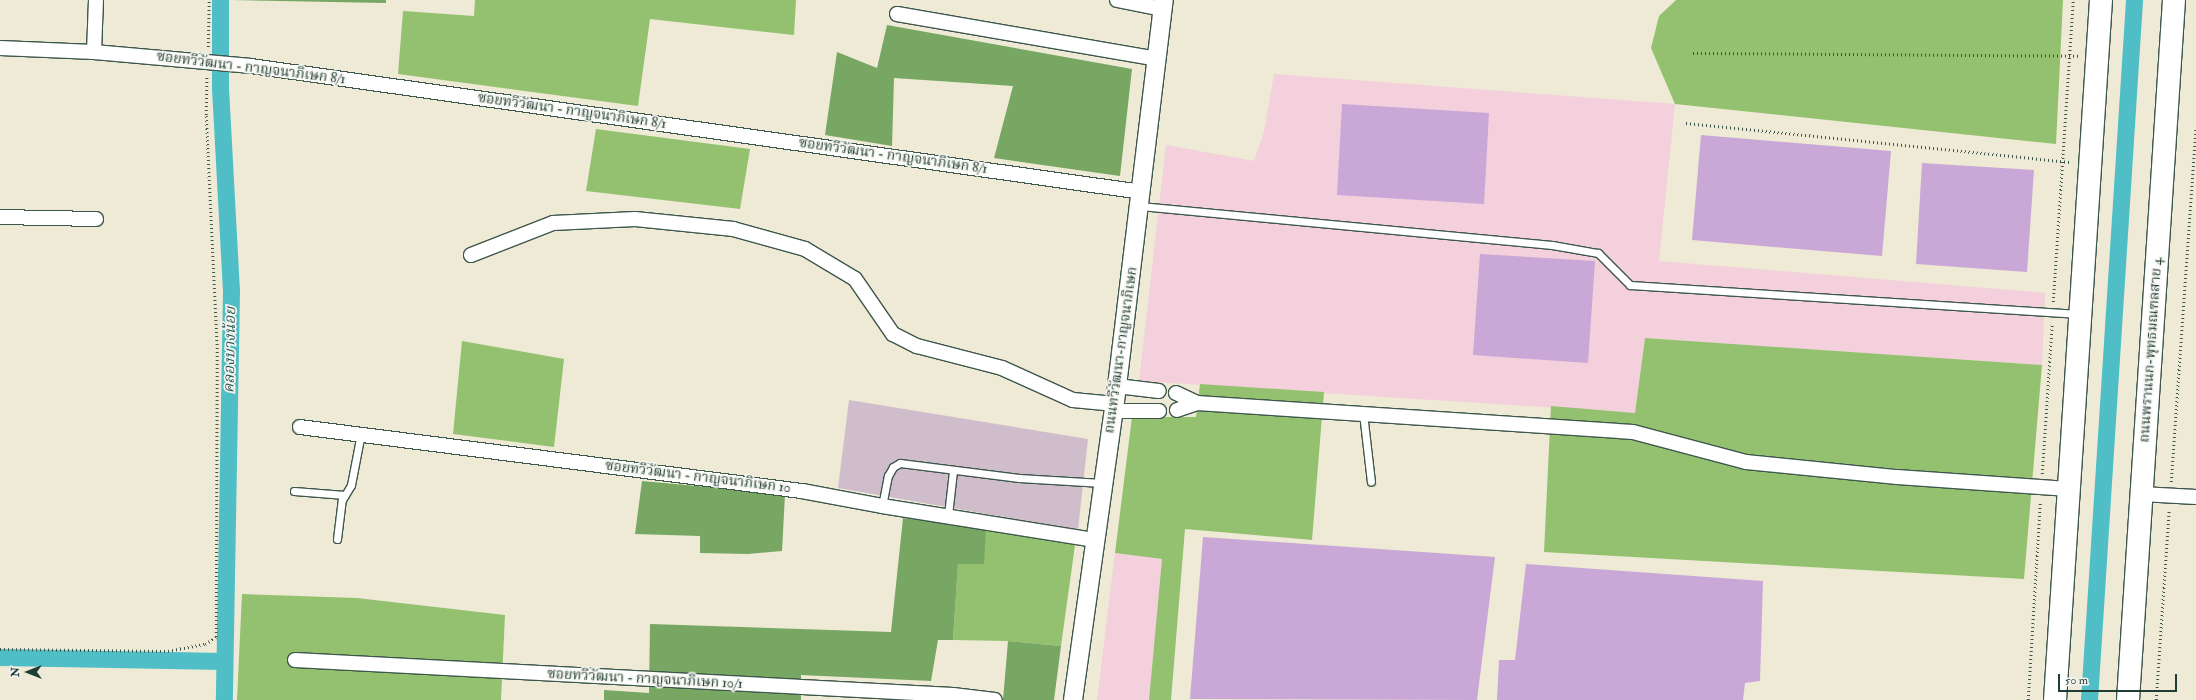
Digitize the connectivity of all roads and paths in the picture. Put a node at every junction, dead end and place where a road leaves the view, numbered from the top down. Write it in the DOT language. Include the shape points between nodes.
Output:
graph roads {
  1 [pos="96,0"];
  2 [pos="209,0"];
  3 [pos="1117,0"];
  4 [pos="2073,0"];
  5 [pos="2101,0"];
  6 [pos="2174,0"];
  7 [pos="1163,5"];
  8 [pos="897,14"];
  9 [pos="0,48"];
  10 [pos="94,52"];
  11 [pos="208,53"];
  12 [pos="1693,53"];
  13 [pos="2069,56"];
  14 [pos="2097,56"];
  15 [pos="1157,59"];
  16 [pos="207,68"];
  17 [pos="1686,123"];
  18 [pos="2196,127"];
  19 [pos="2062,161"];
  20 [pos="2090,164"];
  21 [pos="1141,199"];
  22 [pos="0,217"];
  23 [pos="96,219"];
  24 [pos="471,254"];
  25 [pos="2053,312"];
  26 [pos="2080,314"];
  27 [pos="1117,386"];
  28 [pos="1159,391"];
  29 [pos="1176,393"];
  30 [pos="1196,403"];
  31 [pos="1114,407"];
  32 [pos="1159,410"];
  33 [pos="1177,410"];
  34 [pos="1363,413"];
  35 [pos="300,426"];
  36 [pos="361,433"];
  37 [pos="953,471"];
  38 [pos="1371,482"];
  39 [pos="1102,483"];
  40 [pos="2041,487"];
  41 [pos="2069,489"];
  42 [pos="294,491"];
  43 [pos="2141,494"];
  44 [pos="345,495"];
  45 [pos="2170,496"];
  46 [pos="2196,497"];
  47 [pos="882,506"];
  48 [pos="948,515"];
  49 [pos="337,539"];
  50 [pos="1095,540"];
  51 [pos="0,649"];
  52 [pos="295,660"];
  53 [pos="995,700"];
  54 [pos="1073,700"];
  55 [pos="2028,700"];
  56 [pos="2055,700"];
  57 [pos="2128,700"];
  58 [pos="2156,700"];
  1 -- 10 [label="street"];
  2 -- 11 [label="path"];
  3 -- 7 [label="street"];
  4 -- 13 [label="path"];
  5 -- 14 [label="main road"];
  6 -- 43 [label="main road, ถนนพรานนก-พุทธมณฑลสาย 4"];
  7 -- 15 [label="street, ถนนทวีวัฒนา-กาญจนาภิเษก"];
  8 -- 15 [label="street"];
  9 -- 10 [label="street, ซอยทวีวัฒนา - กาญจนาภิเษก 8/1"];
  10 -- 21 [label="street, ซอยทวีวัฒนา - กาญจนาภิเษก 8/1" via="251,66"];
  12 -- 13 [label="path"];
  13 -- 14 [label="path"];
  13 -- 19 [label="path"];
  14 -- 20 [label="main road"];
  15 -- 21 [label="street, ถนนทวีวัฒนา-กาญจนาภิเษก"];
  16 -- 51 [label="path" via="206,114 217,349 216,637 205,644 168,651"];
  17 -- 19 [label="path"];
  18 -- 45 [label="path"];
  19 -- 20 [label="path"];
  19 -- 25 [label="path"];
  20 -- 26 [label="main road"];
  21 -- 25 [label="lane" via="1559,246 1598,253 1630,285"];
  21 -- 27 [label="street, ถนนทวีวัฒนา-กาญจนาภิเษก"];
  22 -- 23 [label="street"];
  24 -- 31 [label="street" via="554,223 635,219 733,229 805,249 855,279 893,334 917,346 1002,368 1073,400"];
  25 -- 26 [label="lane"];
  25 -- 40 [label="path"];
  26 -- 41 [label="main road"];
  27 -- 28 [label="street"];
  27 -- 31 [label="street, ถนนทวีวัฒนา-กาญจนาภิเษก"];
  29 -- 30 [label="street"];
  30 -- 33 [label="street"];
  30 -- 34 [label="street"];
  31 -- 32 [label="street"];
  31 -- 39 [label="street, ถนนทวีวัฒนา-กาญจนาภิเษก"];
  34 -- 38 [label="lane"];
  34 -- 40 [label="street" via="1633,432 1746,462 1897,477"];
  35 -- 36 [label="street, ซอยทวีวัฒนา - กาญจนาภิเษก 10"];
  36 -- 44 [label="lane" via="351,485"];
  36 -- 47 [label="street, ซอยทวีวัฒนา - กาญจนาภิเษก 10" via="794,490"];
  37 -- 39 [label="lane"];
  37 -- 47 [label="lane" via="895,465 888,476"];
  37 -- 48 [label="lane"];
  39 -- 50 [label="street, ถนนทวีวัฒนา-กาญจนาภิเษก"];
  40 -- 41 [label="street"];
  40 -- 55 [label="path"];
  41 -- 56 [label="main road"];
  42 -- 44 [label="lane"];
  43 -- 45 [label="street"];
  43 -- 57 [label="main road, ถนนพรานนก-พุทธมณฑลสาย 4"];
  44 -- 49 [label="lane"];
  45 -- 46 [label="street"];
  45 -- 58 [label="path"];
  47 -- 48 [label="street, ซอยทวีวัฒนา - กาญจนาภิเษก 10"];
  48 -- 50 [label="street, ซอยทวีวัฒนา - กาญจนาภิเษก 10"];
  50 -- 54 [label="street, ถนนทวีวัฒนา-กาญจนาภิเษก"];
  52 -- 53 [label="street, ซอยทวีวัฒนา - กาญจนาภิเษก 10/1" via="953,695"];
}
